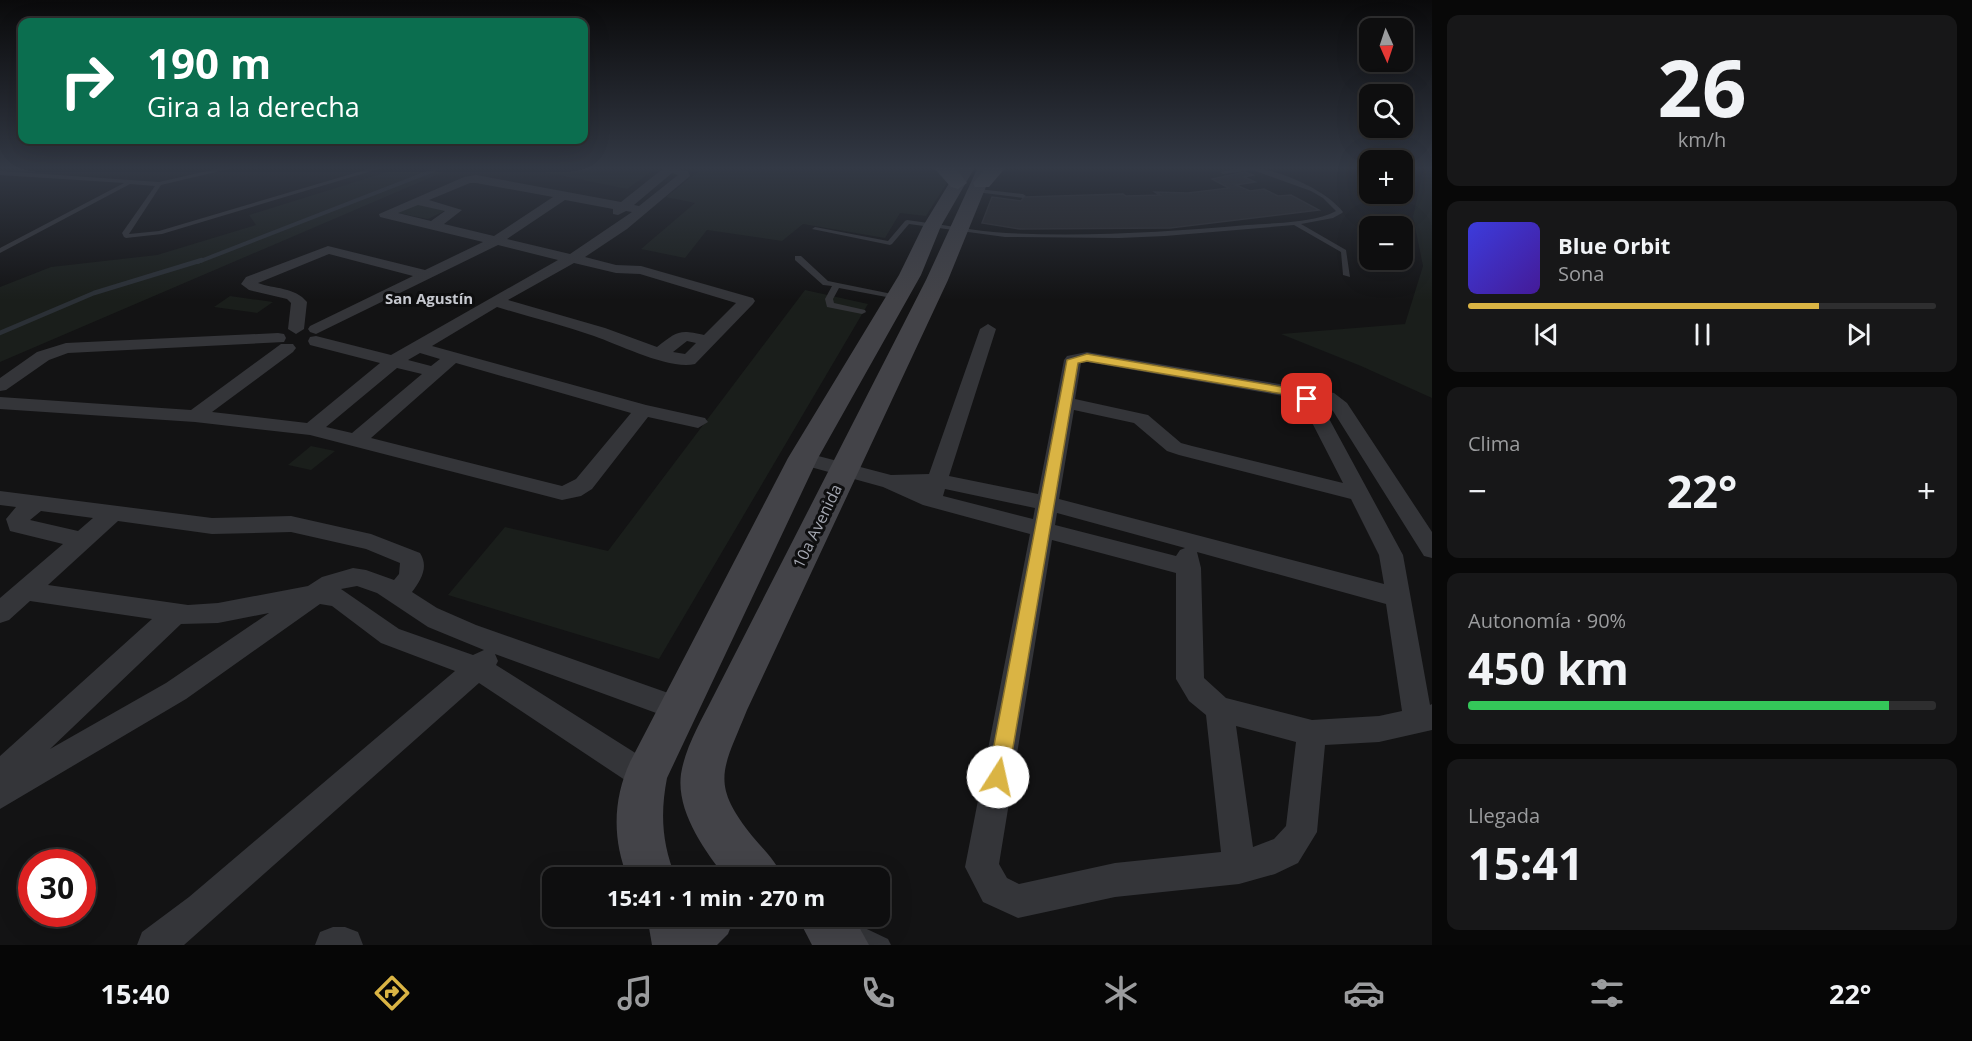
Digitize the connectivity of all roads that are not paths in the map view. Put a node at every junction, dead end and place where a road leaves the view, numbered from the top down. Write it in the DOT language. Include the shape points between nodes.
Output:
graph roads {
  1 [pos="75,211"];
  2 [pos="140,211"];
  3 [pos="234,211"];
  4 [pos="392,211"];
  5 [pos="454,211"];
  6 [pos="540,211"];
  7 [pos="629,211"];
  8 [pos="957,211"];
  9 [pos="1340,211"];
  10 [pos="1295,223"];
  11 [pos="435,224"];
  12 [pos="946,228"];
  13 [pos="815,229"];
  14 [pos="497,240"];
  15 [pos="0,250"];
  16 [pos="798,258"];
  17 [pos="564,261"];
  18 [pos="424,274"];
  19 [pos="1347,275"];
  20 [pos="915,284"];
  21 [pos="836,286"];
  22 [pos="494,301"];
  23 [pos="862,312"];
  24 [pos="296,329"];
  25 [pos="988,330"];
  26 [pos="316,335"];
  27 [pos="708,341"];
  28 [pos="283,343"];
  29 [pos="418,347"];
  30 [pos="659,354"];
  31 [pos="451,358"];
  32 [pos="395,360"];
  33 [pos="434,372"];
  34 [pos="0,386"];
  35 [pos="1294,392"];
  36 [pos="1064,402"];
  37 [pos="0,403"];
  38 [pos="643,410"];
  39 [pos="195,416"];
  40 [pos="698,422"];
  41 [pos="311,429"];
  42 [pos="358,439"];
  43 [pos="803,458"];
  44 [pos="844,470"];
  45 [pos="934,490"];
  46 [pos="1359,494"];
  47 [pos="0,498"];
  48 [pos="37,502"];
  49 [pos="113,513"];
  50 [pos="1044,516"];
  51 [pos="81,540"];
  52 [pos="1188,541"];
  53 [pos="1432,550"];
  54 [pos="1189,568"];
  55 [pos="26,591"];
  56 [pos="318,594"];
  57 [pos="398,594"];
  58 [pos="1400,598"];
  59 [pos="0,613"];
  60 [pos="175,615"];
  61 [pos="445,623"];
  62 [pos="499,644"];
  63 [pos="421,648"];
  64 [pos="478,668"];
  65 [pos="678,709"];
  66 [pos="1219,709"];
  67 [pos="1425,718"];
  68 [pos="1312,733"];
  69 [pos="0,776"];
  70 [pos="645,776"];
  71 [pos="0,794"];
  72 [pos="648,867"];
  73 [pos="747,867"];
  74 [pos="1239,867"];
  75 [pos="674,927"];
  76 [pos="700,927"];
  77 [pos="831,927"];
  78 [pos="845,927"];
  79 [pos="155,945"];
  80 [pos="333,945"];
  81 [pos="345,945"];
  82 [pos="678,945"];
  83 [pos="690,945"];
  84 [pos="843,945"];
  85 [pos="882,945"];
  1 -- 15 [label="lane"];
  2 -- 3 [label="lane" via="126,236 160,233"];
  4 -- 11 [label="street" via="385,214"];
  5 -- 11 [label="street"];
  6 -- 14 [label="street"];
  7 -- 17 [label="street"];
  8 -- 12 [label="street, 10a Avenida"];
  9 -- 10 [label="lane" via="1331,217"];
  10 -- 12 [label="lane" via="1119,236 1005,235"];
  10 -- 19 [label="lane" via="1344,252"];
  11 -- 14 [label="street"];
  12 -- 13 [label="lane" via="904,222 891,243"];
  12 -- 20 [label="street, 10a Avenida"];
  14 -- 17 [label="street"];
  14 -- 18 [label="street"];
  16 -- 21 [label="lane" via="822,280"];
  17 -- 22 [label="street"];
  17 -- 27 [label="street" via="640,270 744,298 745,304"];
  18 -- 24 [label="street" via="328,250 251,280 249,284 292,296 299,302"];
  18 -- 26 [label="street"];
  20 -- 21 [label="lane"];
  20 -- 43 [label="street, 10a Avenida"];
  20 -- 44 [label="street, 10a Avenida"];
  21 -- 23 [label="lane" via="830,305"];
  22 -- 29 [label="street"];
  22 -- 30 [label="street"];
  24 -- 26 [label="street"];
  24 -- 28 [label="street"];
  25 -- 45 [label="street"];
  26 -- 28 [label="street" via="302,347"];
  26 -- 32 [label="street"];
  27 -- 30 [label="street" via="684,335"];
  27 -- 30 [label="street" via="689,360"];
  28 -- 34 [label="street" via="66,348 43,356"];
  28 -- 39 [label="street"];
  29 -- 31 [label="street"];
  29 -- 32 [label="street"];
  31 -- 33 [label="street"];
  31 -- 38 [label="street"];
  32 -- 33 [label="street"];
  32 -- 41 [label="street"];
  33 -- 42 [label="street"];
  35 -- 36 [label="street" via="1080,358 1071,362"];
  35 -- 46 [label="street" via="1311,402"];
  35 -- 53 [label="street" via="1327,397 1340,407"];
  36 -- 46 [label="street" via="1141,419 1174,447 1185,451"];
  36 -- 50 [label="street"];
  37 -- 39 [label="street"];
  38 -- 40 [label="street"];
  38 -- 42 [label="street" via="584,483 562,493"];
  39 -- 41 [label="street"];
  41 -- 42 [label="street"];
  43 -- 44 [label="street"];
  43 -- 65 [label="street, 10a Avenida"];
  44 -- 45 [label="street"];
  44 -- 73 [label="street, 10a Avenida" via="727,710 703,768 705,806"];
  45 -- 50 [label="street"];
  46 -- 58 [label="street" via="1391,555"];
  47 -- 48 [label="street"];
  48 -- 49 [label="street"];
  48 -- 51 [label="street" via="21,515 18,525"];
  49 -- 51 [label="street"];
  49 -- 57 [label="street" via="212,526 291,524 371,542 412,559 411,574"];
  50 -- 52 [label="street"];
  50 -- 54 [label="street"];
  50 -- 74 [label="street" via="982,867 989,883 1006,897 1029,900 1115,880"];
  51 -- 55 [label="street"];
  52 -- 54 [label="street"];
  52 -- 58 [label="street"];
  54 -- 66 [label="street" via="1190,679 1201,696"];
  55 -- 59 [label="street"];
  55 -- 60 [label="street"];
  56 -- 57 [label="street" via="331,583 352,577 368,579"];
  56 -- 60 [label="street" via="218,613"];
  56 -- 63 [label="street" via="339,598 390,636"];
  56 -- 71 [label="street" via="176,691"];
  57 -- 61 [label="street"];
  58 -- 67 [label="street"];
  60 -- 69 [label="street"];
  61 -- 62 [label="street"];
  61 -- 63 [label="street" via="431,632"];
  62 -- 64 [label="street"];
  62 -- 65 [label="street"];
  63 -- 64 [label="street"];
  64 -- 70 [label="street"];
  64 -- 79 [label="street"];
  65 -- 70 [label="street, 10a Avenida"];
  66 -- 68 [label="street"];
  66 -- 74 [label="street"];
  67 -- 68 [label="street" via="1379,729"];
  68 -- 74 [label="street" via="1301,832 1275,857"];
  70 -- 72 [label="street, 10a Avenida" via="639,824"];
  75 -- 82 [label="street"];
  76 -- 83 [label="street"];
  77 -- 84 [label="street"];
  78 -- 85 [label="lane"];
  80 -- 81 [label="street"];
}
